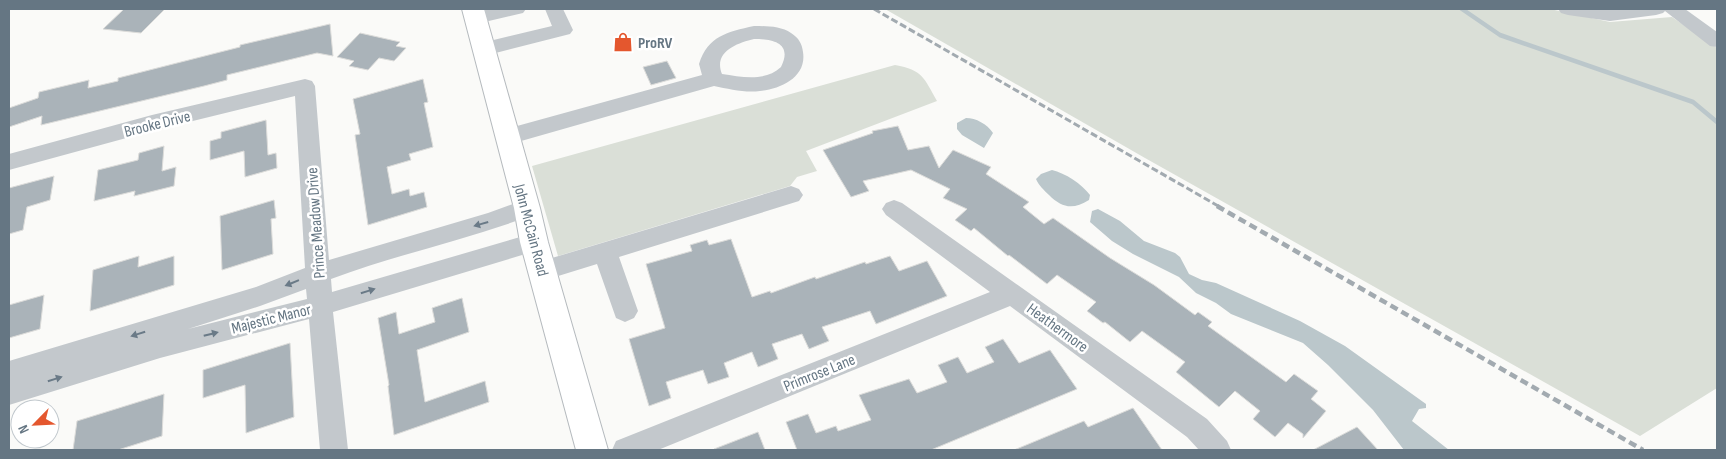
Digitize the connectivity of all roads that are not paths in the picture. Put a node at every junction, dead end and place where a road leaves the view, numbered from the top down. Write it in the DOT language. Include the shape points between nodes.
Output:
graph roads {
  1 [pos="516,9"];
  2 [pos="554,9"];
  3 [pos="1568,9"];
  4 [pos="1656,9"];
  5 [pos="1673,9"];
  6 [pos="475,14"];
  7 [pos="1717,41"];
  8 [pos="484,49"];
  9 [pos="714,79"];
  10 [pos="305,86"];
  11 [pos="507,137"];
  12 [pos="9,162"];
  13 [pos="791,196"];
  14 [pos="527,208"];
  15 [pos="894,209"];
  16 [pos="534,242"];
  17 [pos="605,252"];
  18 [pos="542,271"];
  19 [pos="318,272"];
  20 [pos="1013,294"];
  21 [pos="320,306"];
  22 [pos="625,312"];
  23 [pos="9,373"];
  24 [pos="9,393"];
  25 [pos="334,450"];
  26 [pos="592,450"];
  27 [pos="626,450"];
  28 [pos="1217,450"];
  1 -- 6 [label="street"];
  2 -- 8 [label="street" via="563,30"];
  3 -- 4 [label="street" via="1610,15"];
  5 -- 7 [label="street"];
  6 -- 8 [label="main road, John McCain Road"];
  8 -- 11 [label="main road, John McCain Road"];
  9 -- 11 [label="street"];
  10 -- 12 [label="street, Brooke Drive"];
  10 -- 19 [label="street, Prince Meadow Drive"];
  11 -- 14 [label="main road, John McCain Road"];
  13 -- 17 [label="street"];
  14 -- 16 [label="main road, John McCain Road"];
  14 -- 19 [label="street, Majestic Manor, one-way"];
  15 -- 20 [label="street, Heathermore"];
  16 -- 18 [label="main road, John McCain Road"];
  21 -- 16 [label="street, Majestic Manor, one-way"];
  17 -- 18 [label="street"];
  17 -- 22 [label="street"];
  18 -- 26 [label="main road, John McCain Road"];
  19 -- 21 [label="street, Prince Meadow Drive"];
  19 -- 23 [label="street, Majestic Manor, one-way" via="260,296"];
  20 -- 27 [label="street, Primrose Lane"];
  20 -- 28 [label="street, Heathermore" via="1197,428"];
  24 -- 21 [label="street, Majestic Manor, one-way" via="160,347"];
  21 -- 25 [label="street, Prince Meadow Drive"];
}
